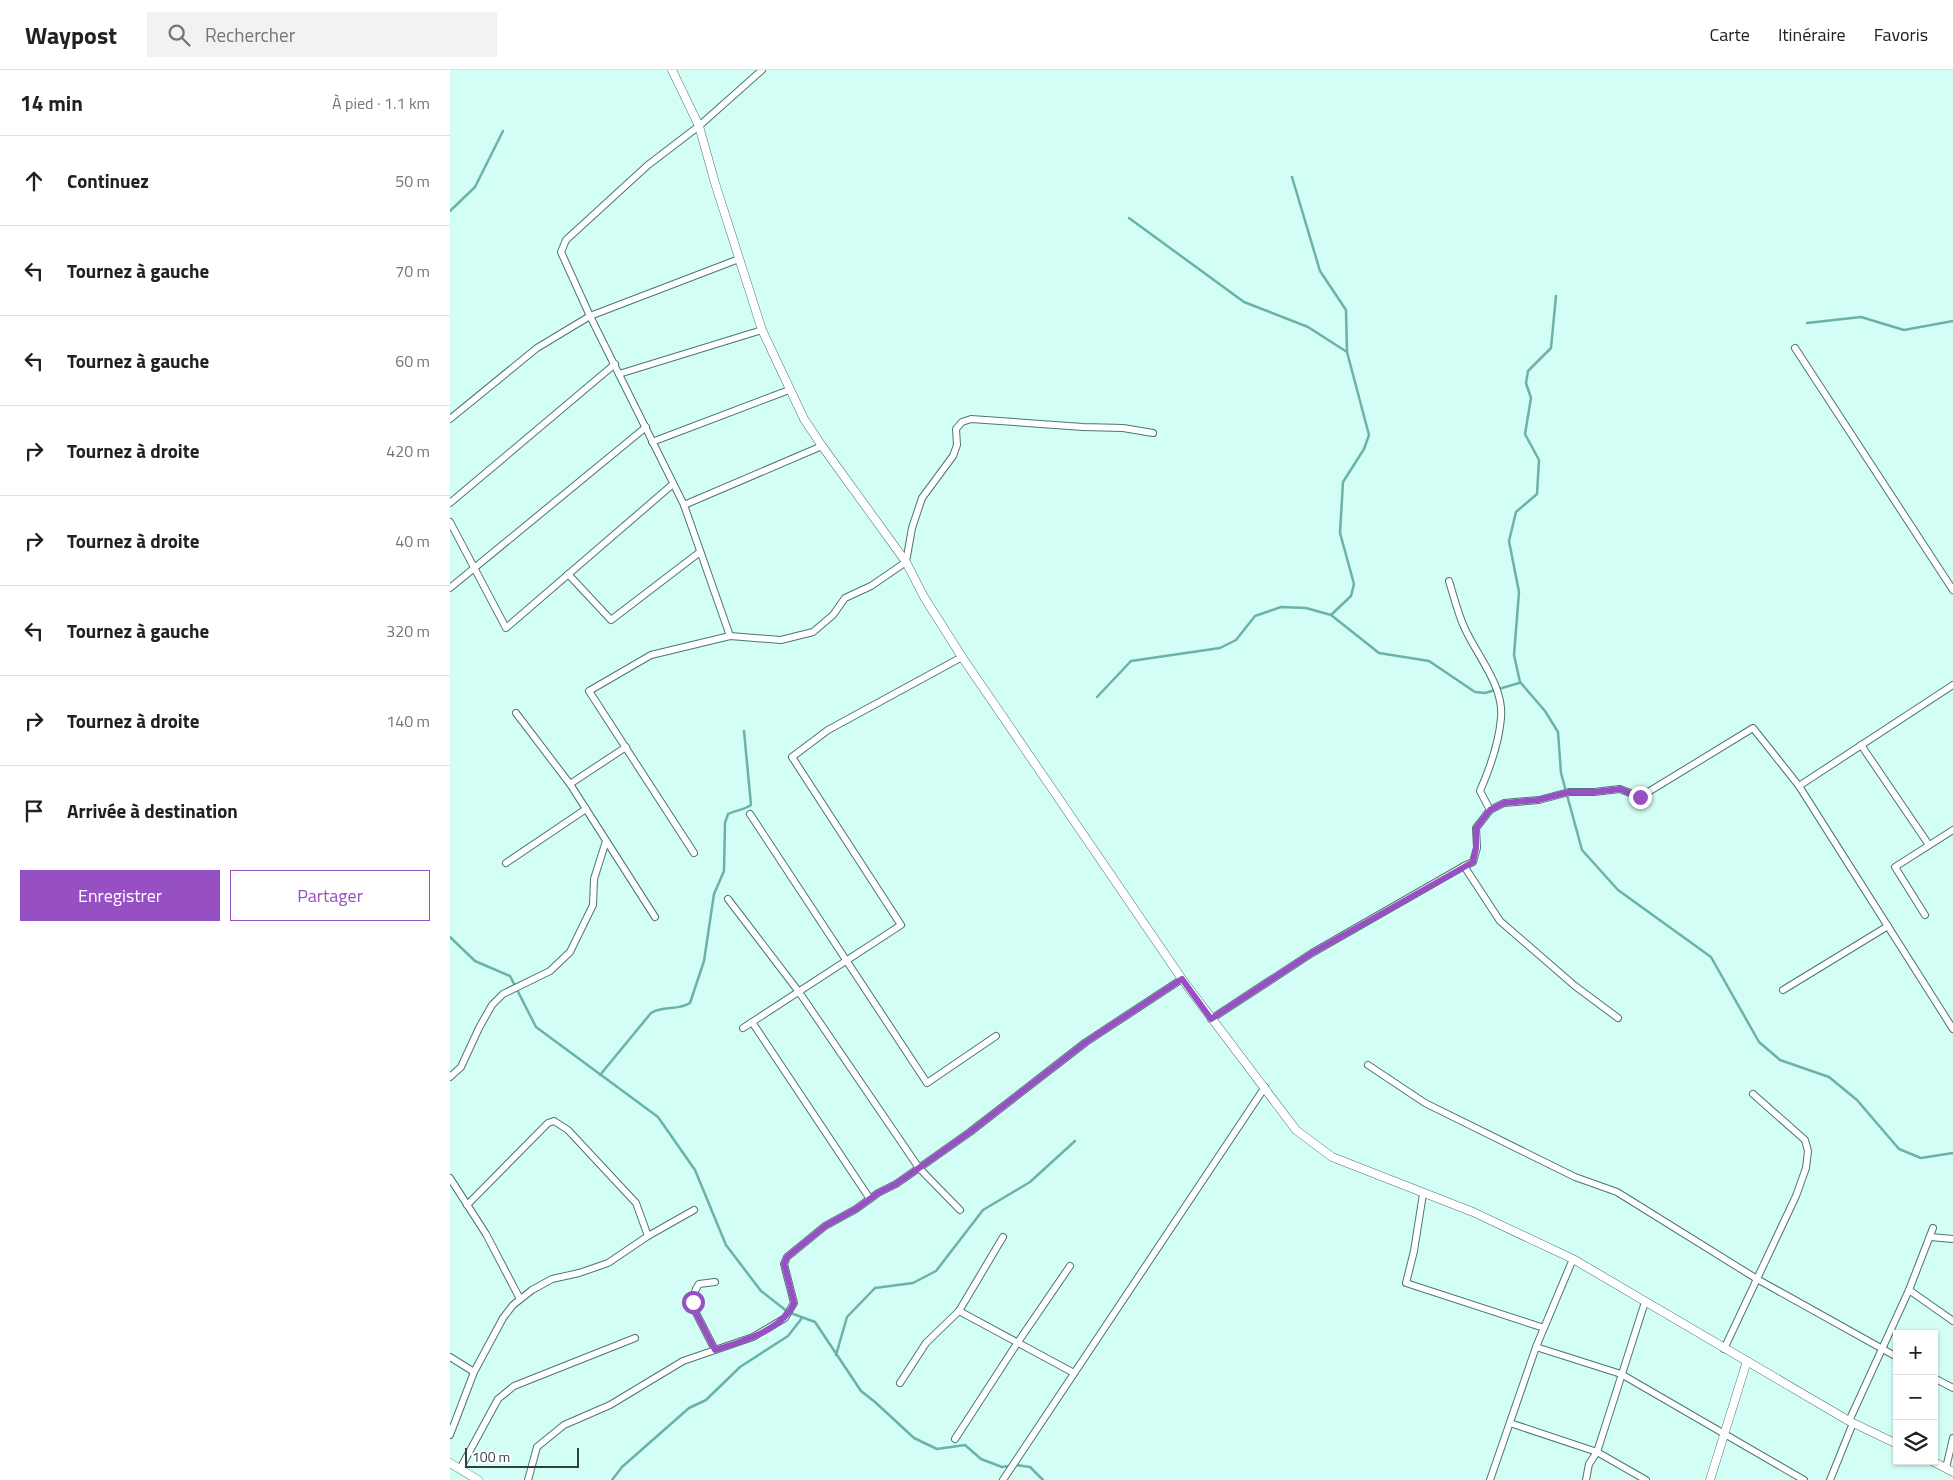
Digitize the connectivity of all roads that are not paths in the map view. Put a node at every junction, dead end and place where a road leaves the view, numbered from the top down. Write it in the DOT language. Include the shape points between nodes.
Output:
graph roads {
  1 [pos="672,70"];
  2 [pos="762,70"];
  3 [pos="699,126"];
  4 [pos="739,259"];
  5 [pos="590,316"];
  6 [pos="762,330"];
  7 [pos="1795,348"];
  8 [pos="615,364"];
  9 [pos="620,374"];
  10 [pos="789,390"];
  11 [pos="450,419"];
  12 [pos="646,427"];
  13 [pos="1153,433"];
  14 [pos="652,442"];
  15 [pos="822,446"];
  16 [pos="673,484"];
  17 [pos="450,503"];
  18 [pos="684,505"];
  19 [pos="450,522"];
  20 [pos="700,552"];
  21 [pos="906,562"];
  22 [pos="474,568"];
  23 [pos="568,574"];
  24 [pos="1449,581"];
  25 [pos="450,588"];
  26 [pos="1953,590"];
  27 [pos="730,636"];
  28 [pos="962,657"];
  29 [pos="1953,685"];
  30 [pos="516,713"];
  31 [pos="1861,745"];
  32 [pos="626,747"];
  33 [pos="570,784"];
  34 [pos="1799,786"];
  35 [pos="586,809"];
  36 [pos="1490,810"];
  37 [pos="750,814"];
  38 [pos="1953,830"];
  39 [pos="606,841"];
  40 [pos="1929,845"];
  41 [pos="694,853"];
  42 [pos="506,864"];
  43 [pos="1464,866"];
  44 [pos="728,899"];
  45 [pos="1925,915"];
  46 [pos="655,917"];
  47 [pos="1888,926"];
  48 [pos="847,961"];
  49 [pos="1182,979"];
  50 [pos="1783,990"];
  51 [pos="799,992"];
  52 [pos="1618,1018"];
  53 [pos="1211,1019"];
  54 [pos="752,1022"];
  55 [pos="742,1028"];
  56 [pos="1953,1029"];
  57 [pos="996,1036"];
  58 [pos="1368,1065"];
  59 [pos="450,1077"];
  60 [pos="1265,1087"];
  61 [pos="1753,1094"];
  62 [pos="919,1168"];
  63 [pos="450,1178"];
  64 [pos="1423,1194"];
  65 [pos="870,1198"];
  66 [pos="467,1205"];
  67 [pos="694,1210"];
  68 [pos="960,1210"];
  69 [pos="1933,1228"];
  70 [pos="648,1236"];
  71 [pos="1003,1237"];
  72 [pos="1930,1237"];
  73 [pos="1953,1239"];
  74 [pos="1573,1260"];
  75 [pos="1070,1266"];
  76 [pos="1758,1279"];
  77 [pos="715,1282"];
  78 [pos="1909,1290"];
  79 [pos="520,1299"];
  80 [pos="1644,1302"];
  81 [pos="959,1311"];
  82 [pos="1953,1322"];
  83 [pos="1544,1328"];
  84 [pos="635,1338"];
  85 [pos="1018,1342"];
  86 [pos="1536,1347"];
  87 [pos="1724,1349"];
  88 [pos="715,1350"];
  89 [pos="1882,1350"];
  90 [pos="1893,1355"];
  91 [pos="450,1357"];
  92 [pos="1747,1361"];
  93 [pos="474,1372"];
  94 [pos="1074,1373"];
  95 [pos="1621,1374"];
  96 [pos="1938,1380"];
  97 [pos="900,1383"];
  98 [pos="1953,1388"];
  99 [pos="1851,1422"];
  100 [pos="1510,1423"];
  101 [pos="1724,1433"];
  102 [pos="450,1435"];
  103 [pos="1953,1438"];
  104 [pos="955,1439"];
  105 [pos="1893,1442"];
  106 [pos="1597,1452"];
  107 [pos="450,1463"];
  108 [pos="1938,1464"];
  109 [pos="460,1469"];
  110 [pos="1950,1470"];
  111 [pos="478,1480"];
  112 [pos="528,1480"];
  113 [pos="1004,1480"];
  114 [pos="1490,1480"];
  115 [pos="1586,1480"];
  116 [pos="1646,1480"];
  117 [pos="1710,1480"];
  118 [pos="1804,1480"];
  119 [pos="1830,1480"];
  1 -- 3 [label="street"];
  2 -- 3 [label="street"];
  3 -- 4 [label="street"];
  3 -- 5 [label="street" via="648,165 566,240 561,252"];
  4 -- 5 [label="street"];
  4 -- 6 [label="street"];
  5 -- 8 [label="street"];
  5 -- 11 [label="street" via="538,348"];
  6 -- 9 [label="street"];
  6 -- 10 [label="street"];
  7 -- 26 [label="street"];
  8 -- 9 [label="street"];
  8 -- 17 [label="street"];
  9 -- 12 [label="street"];
  10 -- 14 [label="street"];
  10 -- 15 [label="street"];
  12 -- 14 [label="street"];
  12 -- 22 [label="street"];
  13 -- 21 [label="street" via="1123,428 971,419 962,422 956,429 957,445 953,456 922,498"];
  14 -- 16 [label="street"];
  15 -- 18 [label="street"];
  15 -- 21 [label="street"];
  16 -- 18 [label="street"];
  16 -- 23 [label="street"];
  18 -- 20 [label="street"];
  19 -- 22 [label="street"];
  20 -- 23 [label="street" via="611,620"];
  20 -- 27 [label="street"];
  21 -- 27 [label="street" via="871,586 845,598 833,615 813,632 781,640"];
  21 -- 28 [label="street"];
  22 -- 23 [label="street" via="506,628"];
  22 -- 25 [label="street"];
  24 -- 36 [label="street" via="1465,630 1500,699 1502,717 1499,733 1480,791"];
  27 -- 32 [label="street" via="651,655 589,691"];
  28 -- 48 [label="street" via="828,730 792,757 901,926"];
  28 -- 49 [label="street"];
  29 -- 31 [label="street"];
  30 -- 33 [label="street"];
  31 -- 34 [label="street"];
  31 -- 40 [label="street"];
  32 -- 33 [label="street"];
  32 -- 41 [label="street"];
  33 -- 35 [label="street"];
  34 -- 36 [label="street" via="1753,728 1640,797 1620,789 1569,792 1538,800 1504,803"];
  34 -- 47 [label="street"];
  35 -- 39 [label="street"];
  35 -- 42 [label="street"];
  36 -- 43 [label="street" via="1476,828 1473,862"];
  37 -- 48 [label="street"];
  38 -- 40 [label="street"];
  39 -- 46 [label="street"];
  39 -- 59 [label="street" via="594,879 593,905 570,952 550,971 503,994 478,1028 461,1067"];
  40 -- 45 [label="street" via="1895,867"];
  43 -- 52 [label="street" via="1500,921 1575,986"];
  43 -- 53 [label="street" via="1312,953"];
  44 -- 51 [label="street"];
  47 -- 50 [label="street"];
  47 -- 56 [label="street"];
  48 -- 51 [label="street"];
  48 -- 57 [label="street" via="927,1083"];
  49 -- 53 [label="street"];
  49 -- 62 [label="street" via="1086,1042"];
  51 -- 54 [label="street"];
  51 -- 62 [label="street"];
  53 -- 60 [label="street"];
  54 -- 55 [label="street"];
  54 -- 65 [label="street"];
  58 -- 76 [label="street" via="1425,1103 1575,1177 1617,1192"];
  60 -- 64 [label="street" via="1296,1130 1332,1156"];
  60 -- 94 [label="street"];
  61 -- 76 [label="street" via="1805,1140 1808,1151 1796,1196"];
  62 -- 65 [label="street"];
  62 -- 68 [label="street"];
  63 -- 66 [label="street"];
  64 -- 74 [label="street" via="1473,1212"];
  64 -- 83 [label="street" via="1406,1283"];
  65 -- 88 [label="street" via="825,1226 787,1257 784,1264 794,1303 785,1318 753,1337"];
  66 -- 70 [label="street" via="548,1123 554,1121 568,1130 636,1203"];
  66 -- 79 [label="street"];
  67 -- 70 [label="street"];
  69 -- 72 [label="street"];
  70 -- 79 [label="street" via="608,1263 552,1279"];
  71 -- 81 [label="street"];
  72 -- 73 [label="street"];
  72 -- 78 [label="street"];
  74 -- 80 [label="street"];
  74 -- 83 [label="street"];
  75 -- 85 [label="street"];
  76 -- 87 [label="street"];
  76 -- 89 [label="street"];
  77 -- 88 [label="street" via="699,1284 694,1290 693,1302"];
  78 -- 82 [label="street"];
  78 -- 89 [label="street"];
  79 -- 93 [label="street" via="503,1318"];
  80 -- 87 [label="street"];
  80 -- 95 [label="street"];
  81 -- 85 [label="street"];
  81 -- 97 [label="street" via="926,1343"];
  83 -- 86 [label="street"];
  84 -- 109 [label="street" via="514,1386 498,1399"];
  85 -- 94 [label="street"];
  85 -- 104 [label="street"];
  86 -- 95 [label="street"];
  86 -- 100 [label="street"];
  87 -- 92 [label="street"];
  88 -- 112 [label="street" via="677,1364 610,1405 564,1425 537,1447"];
  89 -- 90 [label="street"];
  89 -- 99 [label="street"];
  91 -- 93 [label="street"];
  92 -- 99 [label="street"];
  92 -- 101 [label="street"];
  93 -- 102 [label="street"];
  94 -- 113 [label="street"];
  95 -- 101 [label="street"];
  95 -- 106 [label="street"];
  96 -- 98 [label="street"];
  99 -- 105 [label="street"];
  99 -- 119 [label="street"];
  100 -- 106 [label="street"];
  100 -- 114 [label="street"];
  101 -- 117 [label="street"];
  101 -- 118 [label="street"];
  103 -- 110 [label="street"];
  106 -- 115 [label="street" via="1589,1464"];
  106 -- 116 [label="street"];
  107 -- 109 [label="street"];
  108 -- 110 [label="street"];
  109 -- 111 [label="street"];
}
